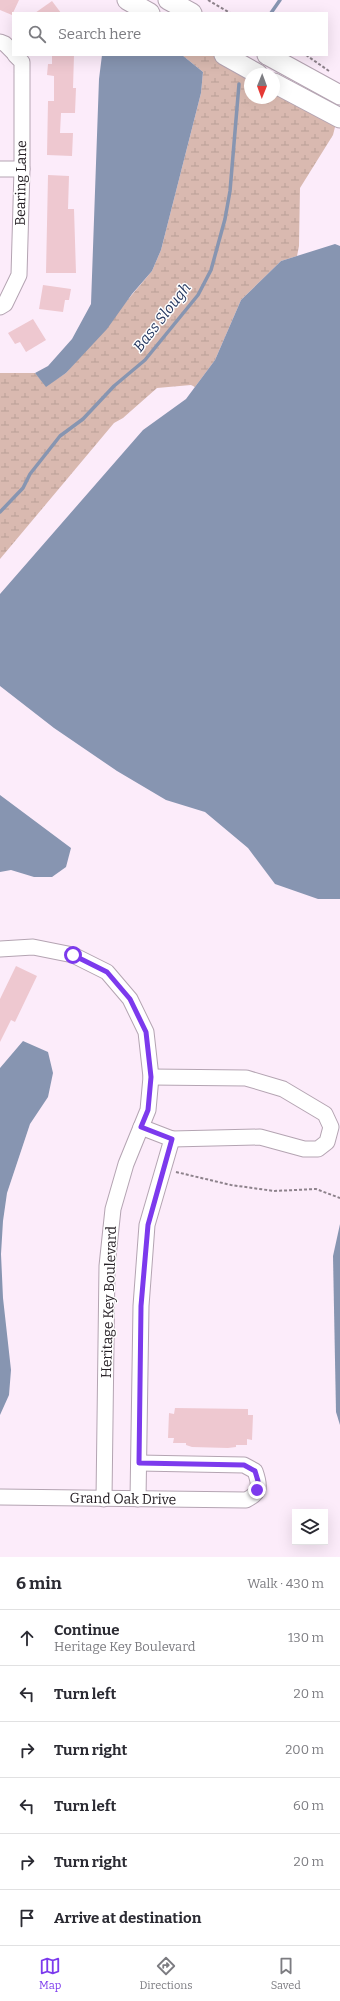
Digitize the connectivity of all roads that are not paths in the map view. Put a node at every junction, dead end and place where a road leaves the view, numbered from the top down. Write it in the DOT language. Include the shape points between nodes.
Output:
graph roads {
  1 [pos="128,0"];
  2 [pos="168,0"];
  3 [pos="148,12"];
  4 [pos="190,12"];
  5 [pos="0,42"];
  6 [pos="12,51"];
  7 [pos="16,56"];
  8 [pos="226,56"];
  9 [pos="269,56"];
  10 [pos="247,68"];
  11 [pos="280,86"];
  12 [pos="340,95"];
  13 [pos="340,118"];
  14 [pos="0,169"];
  15 [pos="22,169"];
  16 [pos="0,307"];
  17 [pos="0,949"];
  18 [pos="151,1077"];
  19 [pos="141,1127"];
  20 [pos="172,1139"];
  21 [pos="139,1463"];
  22 [pos="0,1497"];
  23 [pos="104,1499"];
  24 [pos="138,1499"];
  1 -- 3 [label="main road"];
  2 -- 4 [label="main road"];
  5 -- 6 [label="street"];
  7 -- 15 [label="street, Bearing Lane" via="22,62"];
  8 -- 10 [label="main road"];
  9 -- 12 [label="main road"];
  11 -- 13 [label="main road"];
  14 -- 15 [label="street"];
  15 -- 16 [label="street, Bearing Lane" via="19,275 5,304"];
  17 -- 18 [label="street, Heritage Key Boulevard" via="33,947 73,955 107,972 130,999 146,1032"];
  18 -- 19 [label="street, Heritage Key Boulevard" via="148,1110"];
  18 -- 20 [label="street" via="246,1078 283,1089 325,1114 331,1127 327,1142 318,1149 304,1149 260,1137"];
  19 -- 20 [label="street"];
  19 -- 23 [label="street, Heritage Key Boulevard" via="126,1164 113,1209 108,1266"];
  20 -- 21 [label="street" via="148,1225 141,1306"];
  21 -- 24 [label="street"];
  21 -- 24 [label="street, Grand Oak Drive" via="244,1465 255,1471 258,1481 255,1496 246,1500"];
  22 -- 23 [label="street, Grand Oak Drive"];
  23 -- 24 [label="street, Grand Oak Drive"];
}
